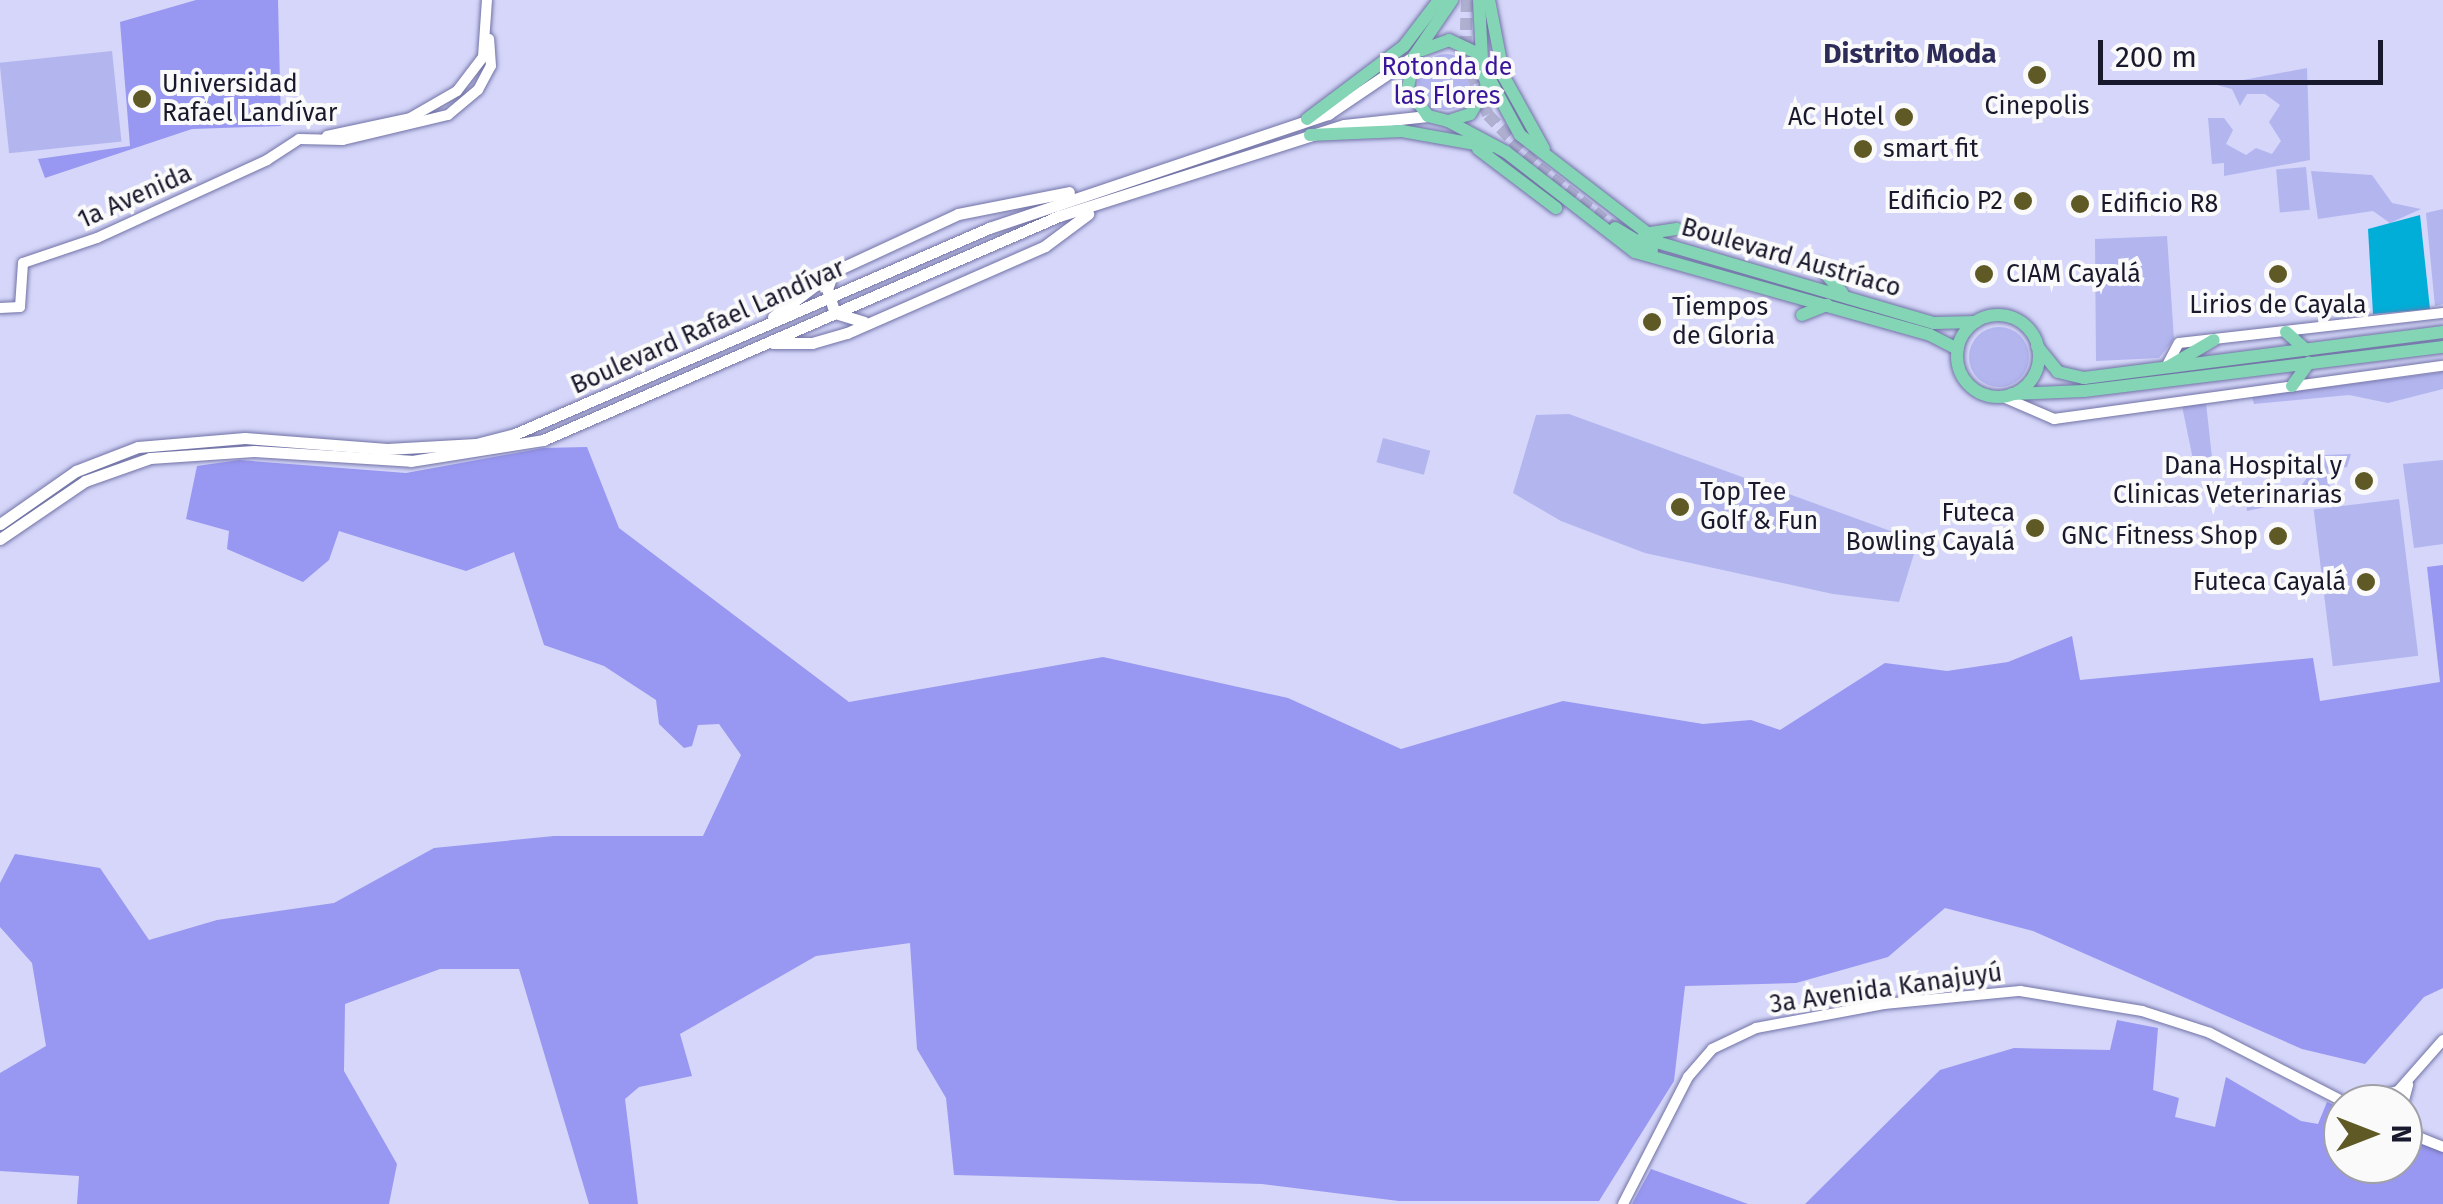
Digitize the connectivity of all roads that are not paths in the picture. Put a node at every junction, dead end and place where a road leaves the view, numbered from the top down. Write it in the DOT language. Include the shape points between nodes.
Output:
graph roads {
  1 [pos="486,0"];
  2 [pos="1439,0"];
  3 [pos="1452,0"];
  4 [pos="1479,0"];
  5 [pos="1489,0"];
  6 [pos="489,39"];
  7 [pos="1418,53"];
  8 [pos="1485,68"];
  9 [pos="1428,116"];
  10 [pos="1308,119"];
  11 [pos="1448,121"];
  12 [pos="1310,135"];
  13 [pos="327,136"];
  14 [pos="1457,141"];
  15 [pos="1498,148"];
  16 [pos="1555,163"];
  17 [pos="1161,168"];
  18 [pos="1098,208"];
  19 [pos="1556,208"];
  20 [pos="1615,228"];
  21 [pos="1678,229"];
  22 [pos="1644,234"];
  23 [pos="1635,252"];
  24 [pos="1676,263"];
  25 [pos="1818,264"];
  26 [pos="1645,268"];
  27 [pos="833,272"];
  28 [pos="829,298"];
  29 [pos="1853,300"];
  30 [pos="1827,304"];
  31 [pos="0,308"];
  32 [pos="835,312"];
  33 [pos="2443,313"];
  34 [pos="1802,316"];
  35 [pos="864,322"];
  36 [pos="1976,322"];
  37 [pos="2443,323"];
  38 [pos="762,326"];
  39 [pos="2286,332"];
  40 [pos="2438,333"];
  41 [pos="2214,340"];
  42 [pos="769,342"];
  43 [pos="2038,346"];
  44 [pos="2443,347"];
  45 [pos="1958,349"];
  46 [pos="2308,357"];
  47 [pos="2443,366"];
  48 [pos="2166,368"];
  49 [pos="2292,386"];
  50 [pos="2008,395"];
  51 [pos="0,524"];
  52 [pos="0,539"];
  53 [pos="2443,1040"];
  54 [pos="2408,1084"];
  55 [pos="2323,1094"];
  56 [pos="1622,1204"];
  1 -- 6 [label="street"];
  2 -- 10 [label="main road" via="1404,46"];
  3 -- 7 [label="main road"];
  4 -- 8 [label="main road"];
  5 -- 16 [label="main road" via="1511,94"];
  6 -- 13 [label="street" via="457,91 424,113"];
  6 -- 13 [label="street" via="491,66 478,90 448,115 413,128 340,140"];
  7 -- 8 [label="main road" via="1460,42"];
  7 -- 9 [label="main road" via="1408,88"];
  7 -- 10 [label="main road, Boulevard Rafael Landívar" via="1364,96"];
  8 -- 11 [label="main road" via="1478,106"];
  8 -- 16 [label="main road, Boulevard Austríaco" via="1520,135"];
  9 -- 11 [label="main road"];
  9 -- 12 [label="main road, Boulevard Rafael Landívar" via="1354,122"];
  10 -- 17 [label="main road, Boulevard Rafael Landívar"];
  11 -- 15 [label="main road, Boulevard Austríaco"];
  12 -- 14 [label="main road" via="1402,131"];
  12 -- 18 [label="main road, Boulevard Rafael Landívar"];
  13 -- 31 [label="street, 1a Avenida" via="298,139 267,160 97,238 24,263 20,307"];
  14 -- 15 [label="main road"];
  14 -- 19 [label="main road" via="1503,163"];
  15 -- 23 [label="main road, Boulevard Austríaco"];
  16 -- 22 [label="main road, Boulevard Austríaco"];
  17 -- 27 [label="main road" via="1125,172 1048,198 979,206"];
  17 -- 28 [label="main road, Boulevard Rafael Landívar" via="989,228"];
  18 -- 32 [label="main road, Boulevard Rafael Landívar" via="1059,216"];
  18 -- 35 [label="main road" via="1045,246"];
  20 -- 24 [label="main road"];
  21 -- 22 [label="main road"];
  22 -- 29 [label="main road, Boulevard Austríaco"];
  23 -- 24 [label="main road, Boulevard Austríaco"];
  23 -- 26 [label="main road"];
  24 -- 30 [label="main road, Boulevard Austríaco"];
  25 -- 29 [label="main road" via="1829,283"];
  27 -- 28 [label="main road"];
  27 -- 38 [label="main road"];
  28 -- 32 [label="main road"];
  28 -- 38 [label="main road, Boulevard Rafael Landívar"];
  29 -- 36 [label="main road, Boulevard Austríaco" via="1934,323"];
  30 -- 34 [label="main road"];
  30 -- 45 [label="main road, Boulevard Austríaco"];
  32 -- 35 [label="main road"];
  32 -- 42 [label="main road, Boulevard Rafael Landívar"];
  33 -- 39 [label="street"];
  35 -- 42 [label="main road" via="823,341"];
  36 -- 43 [label="main road" via="1994,315 2015,319"];
  36 -- 45 [label="main road"];
  37 -- 40 [label="main road"];
  38 -- 51 [label="main road, Boulevard Rafael Landívar" via="515,434 476,444 387,449 245,438 138,447 76,471"];
  39 -- 41 [label="street"];
  39 -- 46 [label="main road"];
  40 -- 46 [label="main road"];
  41 -- 48 [label="main road"];
  41 -- 48 [label="street" via="2179,343"];
  42 -- 52 [label="main road, Boulevard Rafael Landívar" via="573,430 495,452 394,461 235,451 130,463 72,489"];
  43 -- 48 [label="main road" via="2069,376"];
  43 -- 50 [label="main road" via="2032,379"];
  44 -- 46 [label="main road"];
  45 -- 50 [label="main road" via="1968,384"];
  46 -- 48 [label="main road"];
  46 -- 49 [label="main road"];
  46 -- 50 [label="main road"];
  47 -- 49 [label="street"];
  49 -- 50 [label="street" via="2054,418"];
  53 -- 54 [label="street"];
  55 -- 56 [label="street, 3a Avenida Kanajuyú" via="2219,1037 2142,1010 2020,990 1884,1004 1756,1028 1712,1049 1688,1077"];
}
